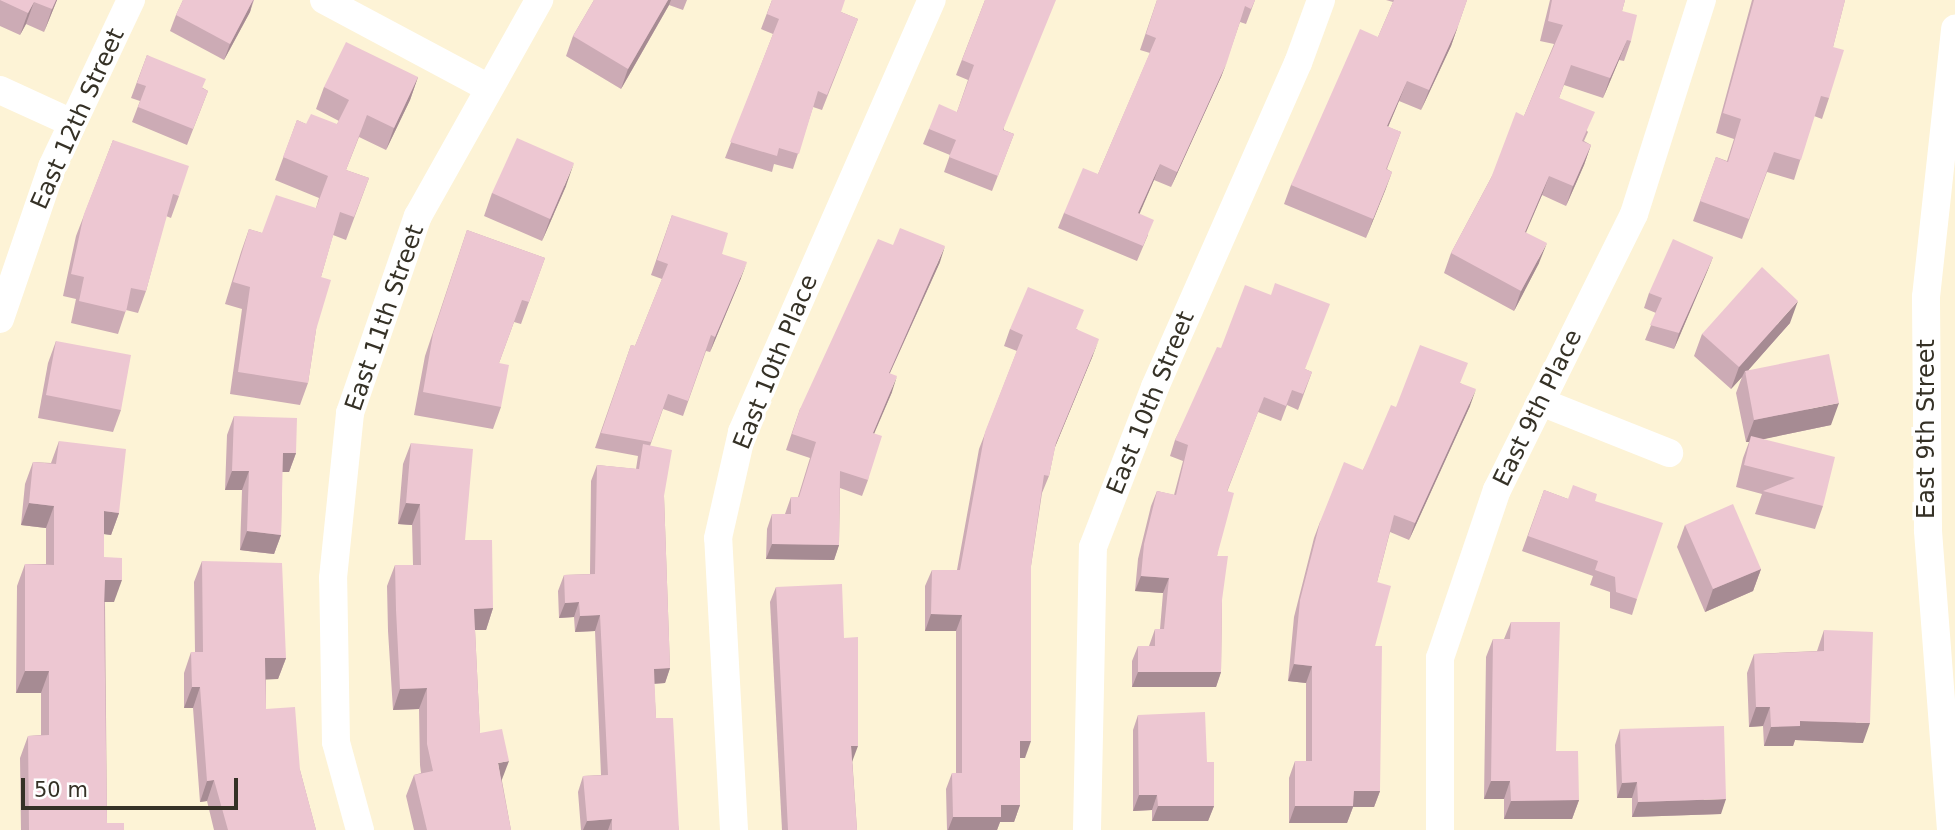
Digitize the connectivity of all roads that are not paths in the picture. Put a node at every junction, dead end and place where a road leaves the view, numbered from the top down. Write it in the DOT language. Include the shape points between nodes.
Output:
graph roads {
  1 [pos="131,0"];
  2 [pos="324,0"];
  3 [pos="539,0"];
  4 [pos="932,0"];
  5 [pos="1321,0"];
  6 [pos="1702,0"];
  7 [pos="1955,29"];
  8 [pos="487,87"];
  9 [pos="0,90"];
  10 [pos="72,123"];
  11 [pos="0,320"];
  12 [pos="1541,402"];
  13 [pos="1669,453"];
  14 [pos="360,830"];
  15 [pos="734,830"];
  16 [pos="1087,830"];
  17 [pos="1440,830"];
  18 [pos="1951,830"];
  1 -- 10 [label="street, East 12th Street"];
  2 -- 8 [label="street"];
  3 -- 8 [label="street, East 11th Street"];
  4 -- 15 [label="street, East 10th Place" via="742,432 718,538"];
  5 -- 16 [label="street, East 10th Street" via="1155,387 1093,547"];
  6 -- 12 [label="street, East 9th Place" via="1634,214"];
  7 -- 18 [label="street, East 9th Street" via="1926,297 1928,530"];
  8 -- 14 [label="street, East 11th Street" via="418,216 350,413 333,578 336,743"];
  9 -- 10 [label="street"];
  10 -- 11 [label="street, East 12th Street" via="52,167"];
  12 -- 13 [label="street"];
  12 -- 17 [label="street, East 9th Place" via="1497,490 1440,658"];
}
